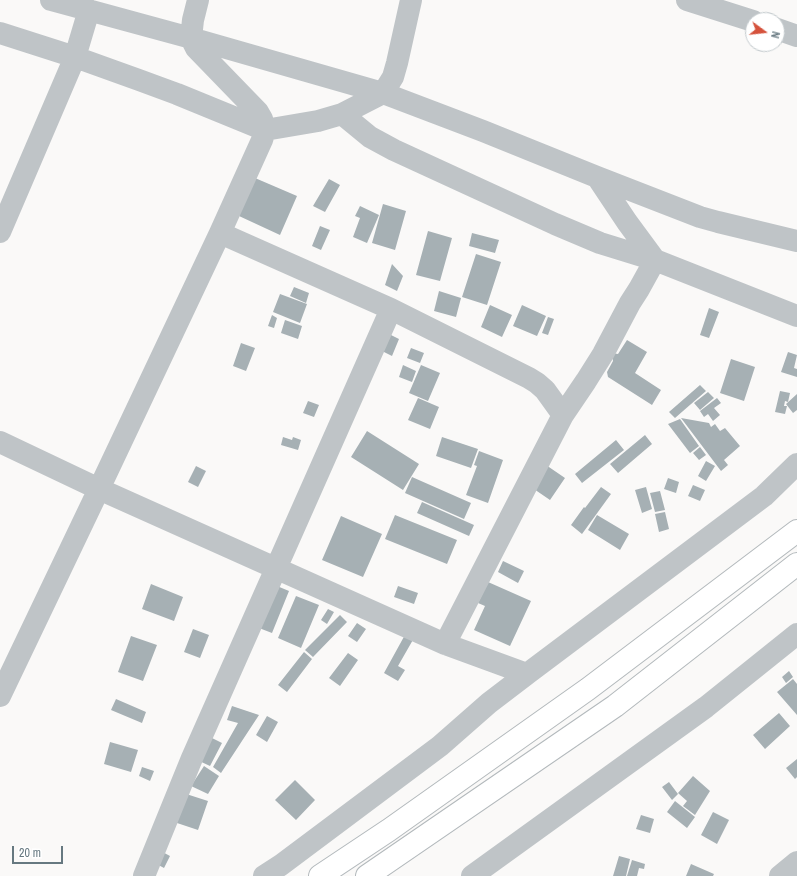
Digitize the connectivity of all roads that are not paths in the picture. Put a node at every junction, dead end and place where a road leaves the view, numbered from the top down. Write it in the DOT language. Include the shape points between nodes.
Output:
graph roads {
  1 [pos="51,0"];
  2 [pos="198,0"];
  3 [pos="411,0"];
  4 [pos="687,0"];
  5 [pos="89,10"];
  6 [pos="745,18"];
  7 [pos="785,32"];
  8 [pos="0,33"];
  9 [pos="797,36"];
  10 [pos="191,38"];
  11 [pos="74,57"];
  12 [pos="383,93"];
  13 [pos="342,114"];
  14 [pos="265,130"];
  15 [pos="597,177"];
  16 [pos="6,200"];
  17 [pos="0,232"];
  18 [pos="220,233"];
  19 [pos="797,241"];
  20 [pos="655,260"];
  21 [pos="391,309"];
  22 [pos="797,316"];
  23 [pos="563,415"];
  24 [pos="0,442"];
  25 [pos="797,464"];
  26 [pos="99,489"];
  27 [pos="797,531"];
  28 [pos="797,564"];
  29 [pos="275,568"];
  30 [pos="797,634"];
  31 [pos="445,644"];
  32 [pos="527,674"];
  33 [pos="0,696"];
  34 [pos="797,862"];
  35 [pos="144,876"];
  36 [pos="264,876"];
  37 [pos="320,876"];
  38 [pos="366,876"];
  39 [pos="472,876"];
  40 [pos="780,876"];
  1 -- 5 [label="street"];
  2 -- 10 [label="street"];
  3 -- 12 [label="street" via="393,77"];
  4 -- 6 [label="street"];
  5 -- 10 [label="street"];
  5 -- 11 [label="street"];
  7 -- 9 [label="street"];
  8 -- 11 [label="street"];
  10 -- 12 [label="street"];
  10 -- 14 [label="street" via="196,48 258,112"];
  11 -- 14 [label="street" via="177,94"];
  11 -- 16 [label="street"];
  12 -- 13 [label="street"];
  12 -- 15 [label="street"];
  13 -- 14 [label="street"];
  13 -- 20 [label="street" via="370,137 394,150 600,243"];
  14 -- 18 [label="street"];
  15 -- 19 [label="street" via="700,217"];
  15 -- 20 [label="street"];
  16 -- 17 [label="street"];
  18 -- 21 [label="street"];
  18 -- 26 [label="street"];
  20 -- 22 [label="street"];
  20 -- 23 [label="street" via="604,354"];
  21 -- 23 [label="street" via="529,378 545,390"];
  21 -- 29 [label="street"];
  23 -- 31 [label="street"];
  24 -- 26 [label="street"];
  25 -- 32 [label="street" via="764,496"];
  26 -- 29 [label="street"];
  26 -- 33 [label="street"];
  27 -- 37 [label="main road" via="588,689"];
  28 -- 38 [label="main road" via="616,706"];
  29 -- 31 [label="street"];
  29 -- 35 [label="street" via="192,758"];
  30 -- 39 [label="street" via="706,707"];
  31 -- 32 [label="street"];
  32 -- 36 [label="street" via="440,746"];
  34 -- 40 [label="street"];
}
